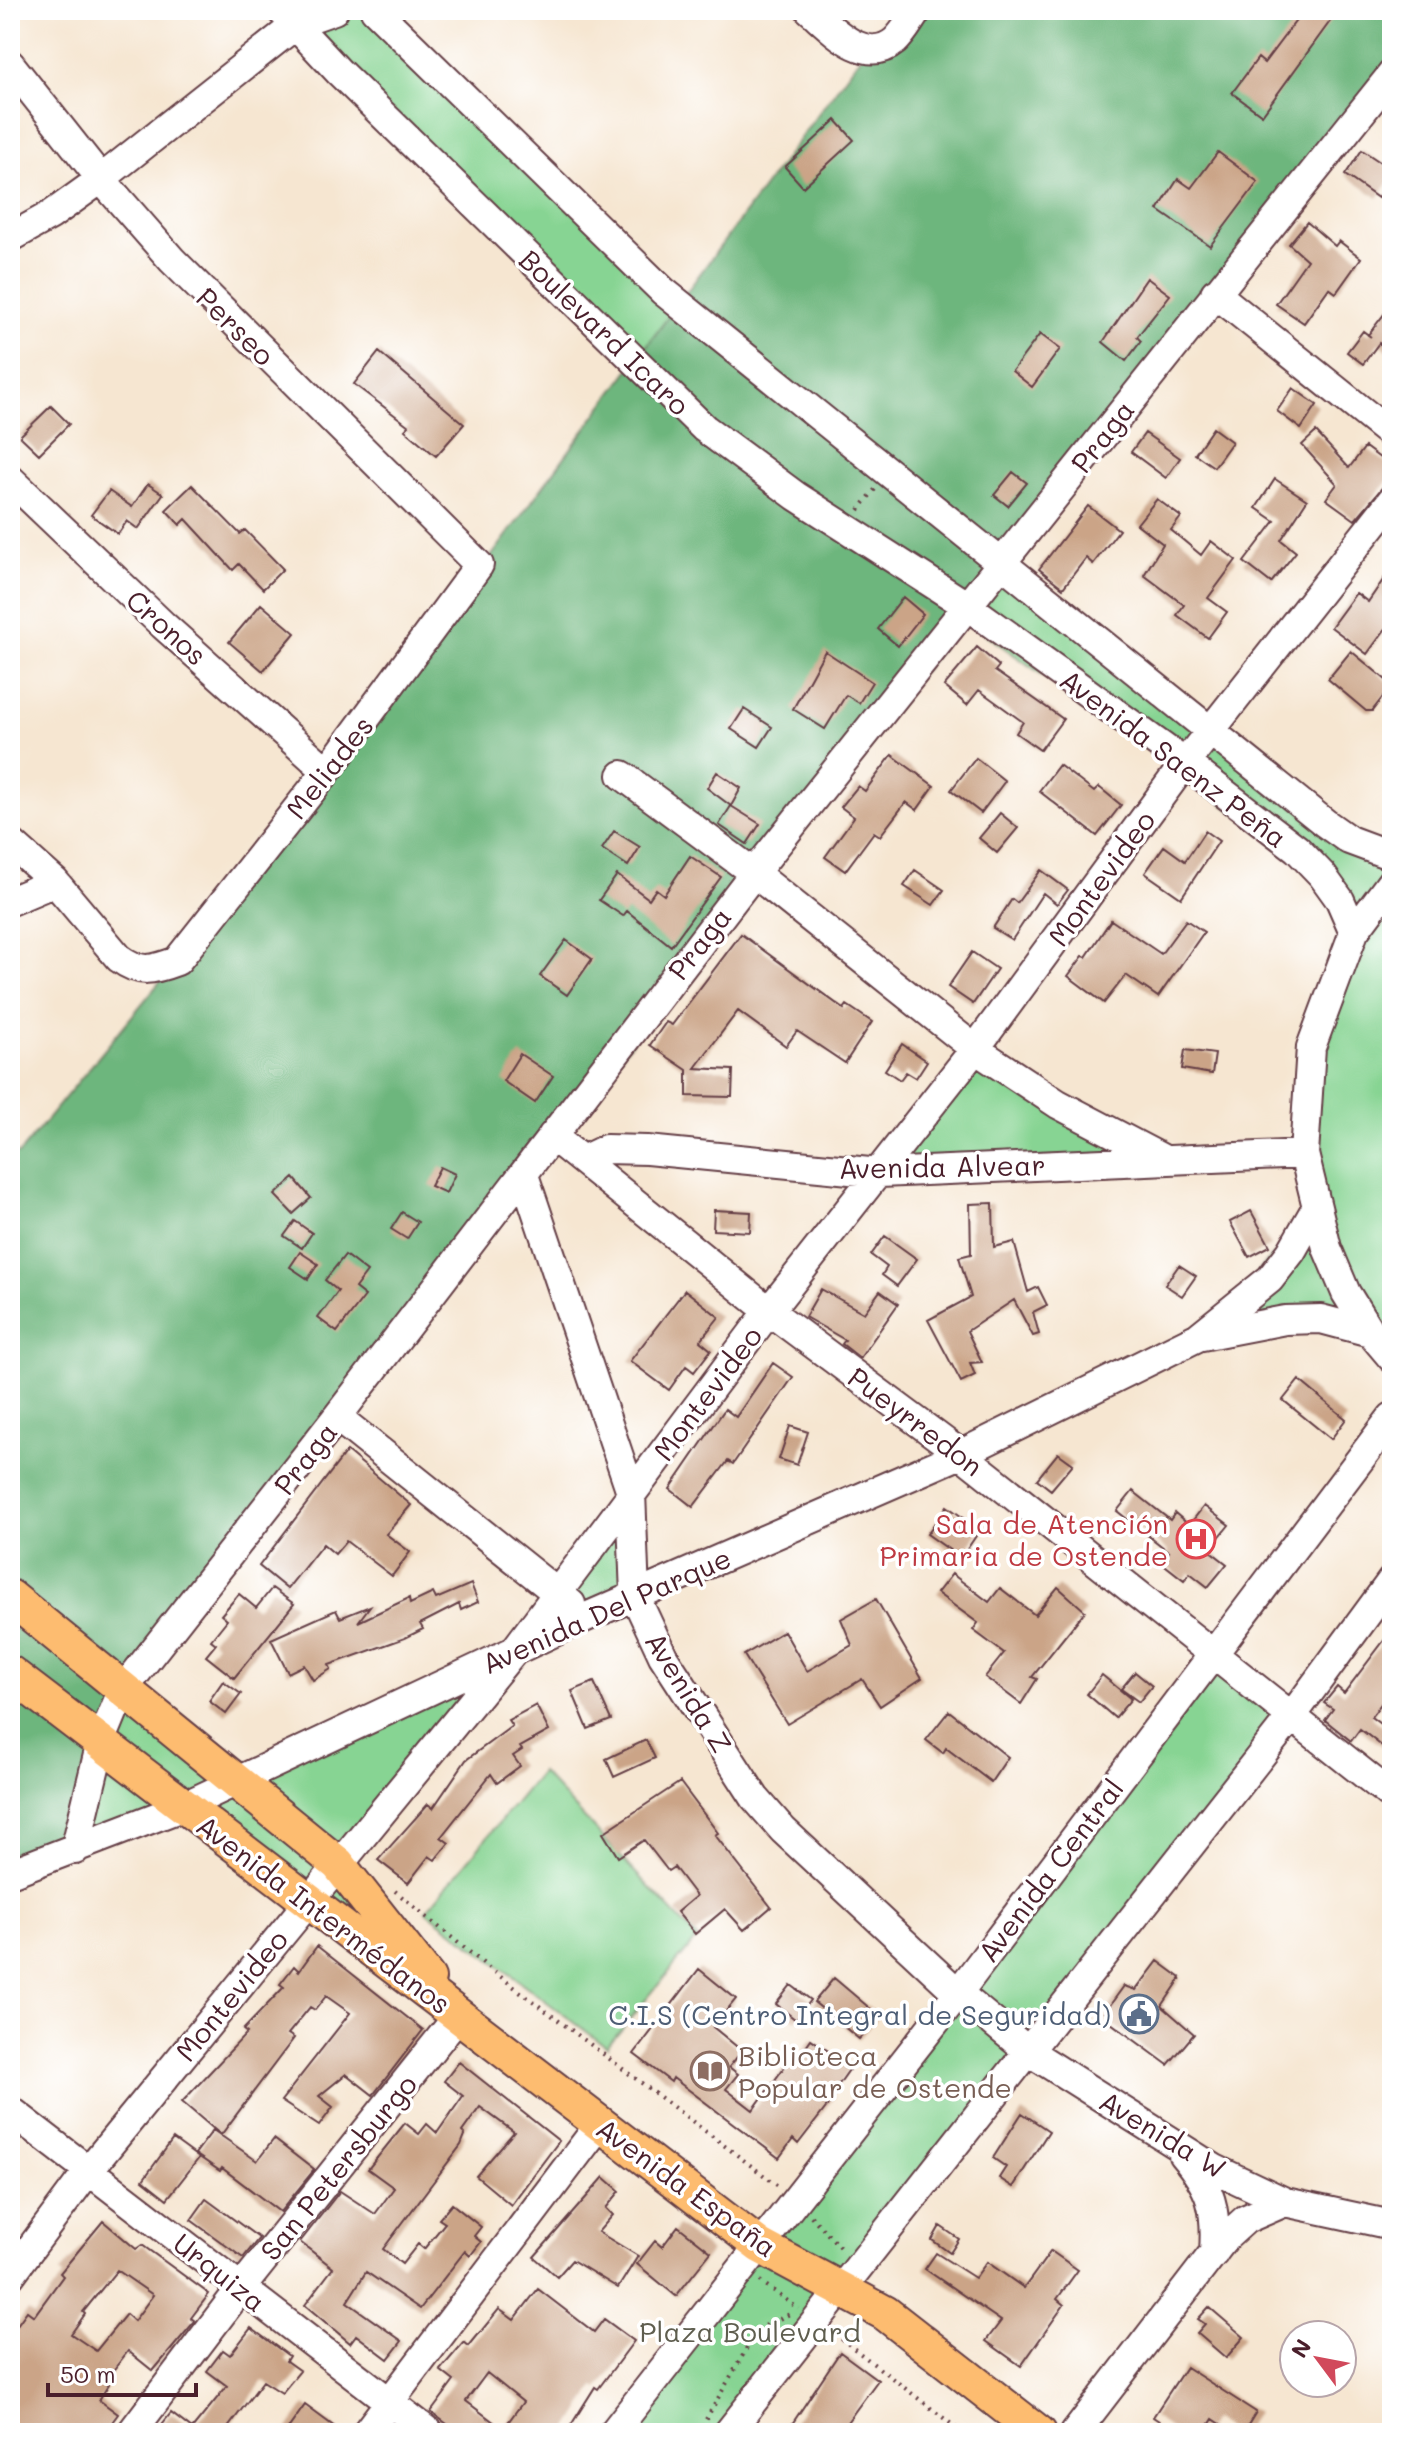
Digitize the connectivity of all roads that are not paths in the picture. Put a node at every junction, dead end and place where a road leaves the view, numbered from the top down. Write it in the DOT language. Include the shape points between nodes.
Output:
graph roads {
  1 [pos="334,10"];
  2 [pos="375,10"];
  3 [pos="810,10"];
  4 [pos="918,10"];
  5 [pos="296,14"];
  6 [pos="10,64"];
  7 [pos="1392,74"];
  8 [pos="101,179"];
  9 [pos="10,238"];
  10 [pos="1215,293"];
  11 [pos="1392,435"];
  12 [pos="10,479"];
  13 [pos="1392,500"];
  14 [pos="1003,561"];
  15 [pos="477,570"];
  16 [pos="969,607"];
  17 [pos="1211,732"];
  18 [pos="1185,763"];
  19 [pos="327,771"];
  20 [pos="622,775"];
  21 [pos="10,842"];
  22 [pos="1392,856"];
  23 [pos="754,873"];
  24 [pos="1392,881"];
  25 [pos="55,882"];
  26 [pos="10,901"];
  27 [pos="1354,932"];
  28 [pos="975,1049"];
  29 [pos="552,1136"];
  30 [pos="1304,1154"];
  31 [pos="1164,1159"];
  32 [pos="583,1160"];
  33 [pos="880,1173"];
  34 [pos="524,1175"];
  35 [pos="1315,1210"];
  36 [pos="769,1311"];
  37 [pos="1370,1332"];
  38 [pos="1198,1337"];
  39 [pos="1392,1358"];
  40 [pos="337,1417"];
  41 [pos="1392,1417"];
  42 [pos="961,1454"];
  43 [pos="631,1492"];
  44 [pos="1392,1580"];
  45 [pos="557,1591"];
  46 [pos="635,1596"];
  47 [pos="10,1597"];
  48 [pos="584,1618"];
  49 [pos="514,1651"];
  50 [pos="1213,1654"];
  51 [pos="10,1673"];
  52 [pos="122,1691"];
  53 [pos="1292,1716"];
  54 [pos="101,1742"];
  55 [pos="234,1781"];
  56 [pos="1392,1796"];
  57 [pos="182,1807"];
  58 [pos="75,1850"];
  59 [pos="338,1864"];
  60 [pos="10,1873"];
  61 [pos="306,1902"];
  62 [pos="958,1993"];
  63 [pos="458,2016"];
  64 [pos="1028,2051"];
  65 [pos="10,2110"];
  66 [pos="600,2124"];
  67 [pos="1172,2142"];
  68 [pos="88,2171"];
  69 [pos="1285,2202"];
  70 [pos="1387,2226"];
  71 [pos="1214,2253"];
  72 [pos="751,2257"];
  73 [pos="10,2276"];
  74 [pos="851,2277"];
  75 [pos="241,2288"];
  76 [pos="389,2402"];
  77 [pos="131,2433"];
  78 [pos="366,2433"];
  79 [pos="430,2433"];
  80 [pos="613,2433"];
  81 [pos="728,2433"];
  82 [pos="1039,2433"];
  83 [pos="1075,2433"];
  1 -- 5 [label="street" via="317,16"];
  2 -- 14 [label="street" via="663,291"];
  3 -- 4 [label="street" via="848,42 871,50 895,41"];
  5 -- 8 [label="street"];
  5 -- 16 [label="street, Boulevard Icaro" via="704,428 745,462"];
  6 -- 8 [label="street, Perseo"];
  7 -- 10 [label="street, Praga"];
  8 -- 9 [label="street"];
  8 -- 15 [label="street, Perseo" via="243,334 479,562"];
  10 -- 11 [label="street"];
  10 -- 14 [label="street, Praga"];
  12 -- 19 [label="street, Cronos"];
  13 -- 17 [label="street, Montevideo"];
  14 -- 16 [label="street, Praga"];
  14 -- 17 [label="street, Avenida Saenz Peña"];
  15 -- 19 [label="street, Meliades"];
  16 -- 18 [label="street, Avenida Saenz Peña"];
  16 -- 23 [label="street, Praga"];
  17 -- 18 [label="street, Montevideo"];
  17 -- 22 [label="street, Avenida Saenz Peña" via="1349,840"];
  18 -- 27 [label="street, Avenida Saenz Peña" via="1297,849 1340,900"];
  18 -- 28 [label="street, Montevideo"];
  19 -- 25 [label="street, Meliades" via="177,961 151,971 132,968"];
  20 -- 23 [label="street"];
  21 -- 25 [label="street"];
  23 -- 28 [label="street"];
  23 -- 29 [label="street, Praga"];
  24 -- 27 [label="street"];
  25 -- 26 [label="street"];
  27 -- 30 [label="street" via="1311,1047"];
  28 -- 31 [label="street" via="1058,1104"];
  28 -- 33 [label="street, Montevideo"];
  29 -- 32 [label="street, Pueyrredon"];
  29 -- 34 [label="street, Praga"];
  30 -- 31 [label="street, Avenida Alvear"];
  30 -- 35 [label="street"];
  31 -- 33 [label="street, Avenida Alvear"];
  32 -- 33 [label="street, Avenida Alvear" via="606,1149 647,1150"];
  32 -- 36 [label="street, Pueyrredon"];
  33 -- 36 [label="street, Montevideo"];
  34 -- 40 [label="street, Praga"];
  34 -- 43 [label="street, Avenida Z"];
  35 -- 37 [label="street" via="1346,1293"];
  35 -- 38 [label="street, Avenida Del Parque" via="1270,1279"];
  36 -- 42 [label="street, Pueyrredon"];
  36 -- 43 [label="street, Montevideo"];
  37 -- 38 [label="street, Avenida Del Parque" via="1321,1319 1285,1320"];
  37 -- 39 [label="street"];
  38 -- 42 [label="street, Avenida Del Parque"];
  40 -- 45 [label="street"];
  40 -- 52 [label="street, Praga"];
  41 -- 50 [label="street, Avenida Central"];
  42 -- 46 [label="street, Avenida Del Parque"];
  42 -- 50 [label="street, Pueyrredon"];
  43 -- 45 [label="street, Montevideo"];
  43 -- 46 [label="street, Avenida Z"];
  44 -- 53 [label="street"];
  45 -- 48 [label="street"];
  45 -- 49 [label="street, Montevideo"];
  46 -- 48 [label="street, Avenida Del Parque"];
  46 -- 62 [label="street, Avenida Z" via="663,1656 755,1798"];
  47 -- 52 [label="main road, Avenida Intermédanos"];
  48 -- 49 [label="street, Avenida Del Parque"];
  49 -- 55 [label="street, Avenida Del Parque"];
  49 -- 59 [label="street, Montevideo"];
  50 -- 53 [label="street, Pueyrredon"];
  50 -- 62 [label="street, Avenida Central"];
  51 -- 54 [label="main road, Avenida Intermédanos"];
  52 -- 54 [label="street, Praga"];
  52 -- 55 [label="main road, Avenida Intermédanos"];
  53 -- 56 [label="street, Pueyrredon"];
  53 -- 64 [label="street"];
  54 -- 57 [label="main road, Avenida Intermédanos"];
  54 -- 58 [label="street, Praga"];
  55 -- 57 [label="street, Avenida Del Parque"];
  55 -- 59 [label="main road, Avenida Intermédanos"];
  57 -- 58 [label="street, Avenida Del Parque"];
  57 -- 61 [label="main road, Avenida Intermédanos"];
  58 -- 60 [label="street, Avenida Del Parque"];
  59 -- 61 [label="street, Montevideo"];
  59 -- 63 [label="main road, Avenida Intermédanos"];
  61 -- 63 [label="main road, Avenida Intermédanos"];
  61 -- 68 [label="street, Montevideo"];
  62 -- 64 [label="street, Avenida W"];
  62 -- 72 [label="street, Avenida Central"];
  63 -- 66 [label="main road, Avenida España"];
  63 -- 75 [label="street, San Petersburgo"];
  64 -- 67 [label="street, Avenida W"];
  64 -- 74 [label="street"];
  65 -- 68 [label="street, Urquiza"];
  66 -- 72 [label="main road, Avenida España"];
  66 -- 76 [label="street"];
  67 -- 69 [label="street, Avenida W"];
  67 -- 71 [label="street" via="1210,2193 1217,2217"];
  68 -- 73 [label="street, Montevideo"];
  68 -- 75 [label="street, Urquiza"];
  69 -- 70 [label="street, Avenida W"];
  69 -- 71 [label="street" via="1246,2219"];
  71 -- 83 [label="street"];
  72 -- 74 [label="main road, Avenida España"];
  72 -- 80 [label="street, Avenida Central"];
  74 -- 81 [label="street" via="805,2309"];
  74 -- 82 [label="main road, Avenida España" via="885,2313"];
  75 -- 76 [label="street, Urquiza"];
  75 -- 77 [label="street, San Petersburgo"];
  76 -- 78 [label="street"];
  76 -- 79 [label="street, Urquiza"];
}
